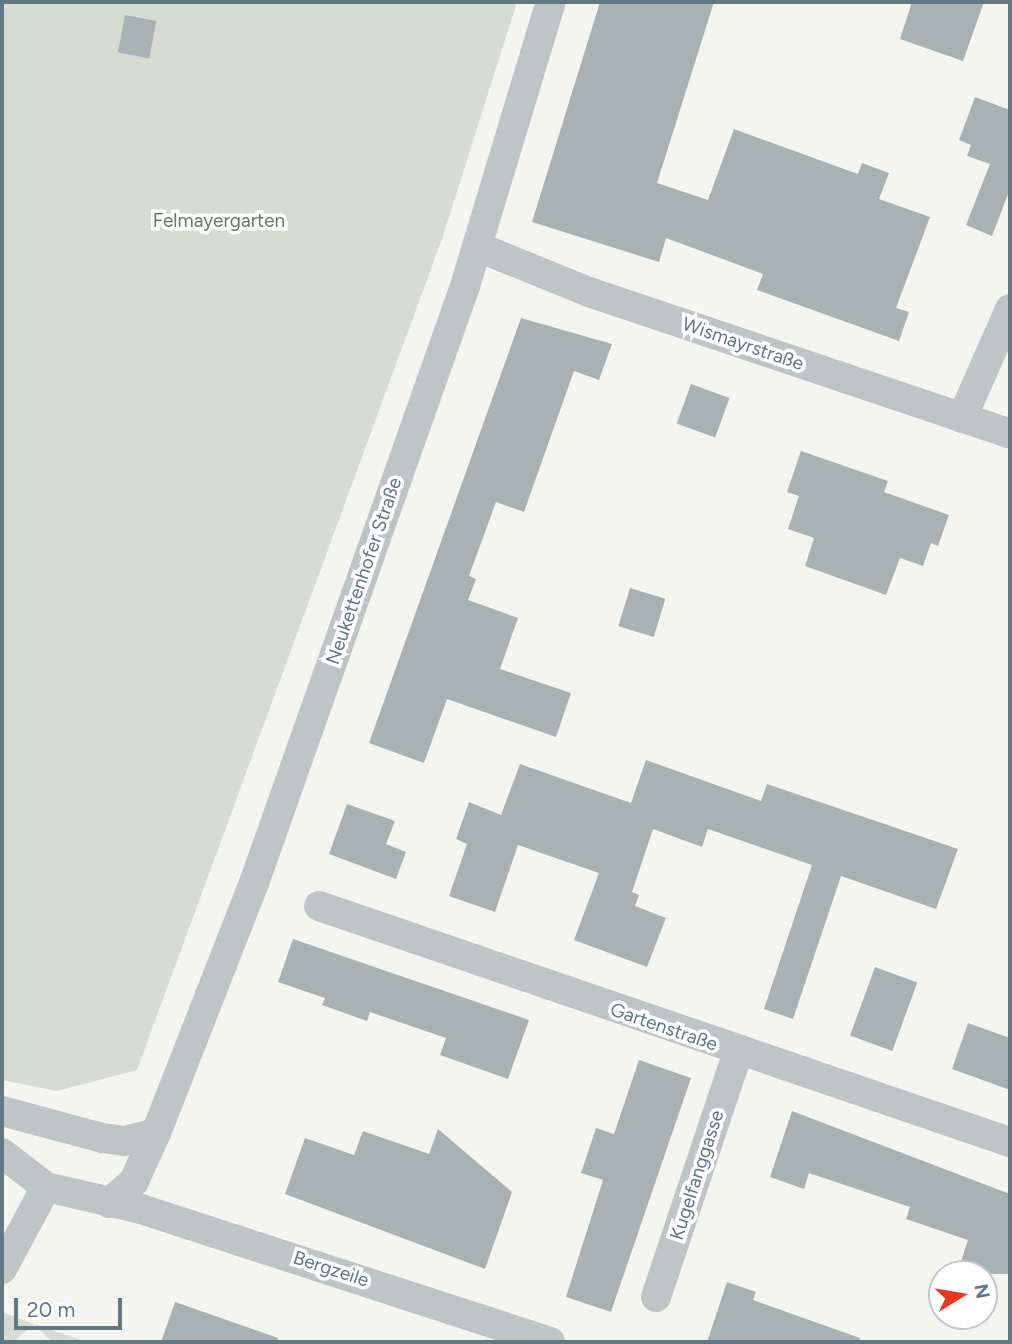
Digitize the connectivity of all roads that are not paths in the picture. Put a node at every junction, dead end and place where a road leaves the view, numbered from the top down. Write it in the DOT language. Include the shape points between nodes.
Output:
graph roads {
  1 [pos="551,2"];
  2 [pos="478,247"];
  3 [pos="1010,309"];
  4 [pos="962,418"];
  5 [pos="1010,434"];
  6 [pos="319,906"];
  7 [pos="738,1052"];
  8 [pos="2,1111"];
  9 [pos="156,1133"];
  10 [pos="1010,1142"];
  11 [pos="2,1153"];
  12 [pos="46,1187"];
  13 [pos="109,1203"];
  14 [pos="2,1269"];
  15 [pos="656,1297"];
  16 [pos="550,1342"];
  1 -- 2 [label="street, Neukettenhofer Straße"];
  2 -- 4 [label="street, Wismayrstraße" via="589,292"];
  2 -- 9 [label="street, Neukettenhofer Straße" via="254,883"];
  3 -- 4 [label="street"];
  4 -- 5 [label="street, Wismayrstraße"];
  6 -- 7 [label="street, Gartenstraße"];
  7 -- 10 [label="street, Gartenstraße"];
  7 -- 15 [label="street, Kugelfanggasse"];
  8 -- 9 [label="street" via="124,1141"];
  9 -- 13 [label="street, Neukettenhofer Straße" via="134,1181"];
  11 -- 12 [label="street"];
  12 -- 13 [label="street"];
  12 -- 14 [label="street"];
  13 -- 16 [label="street, Bergzeile" via="141,1209"];
}
